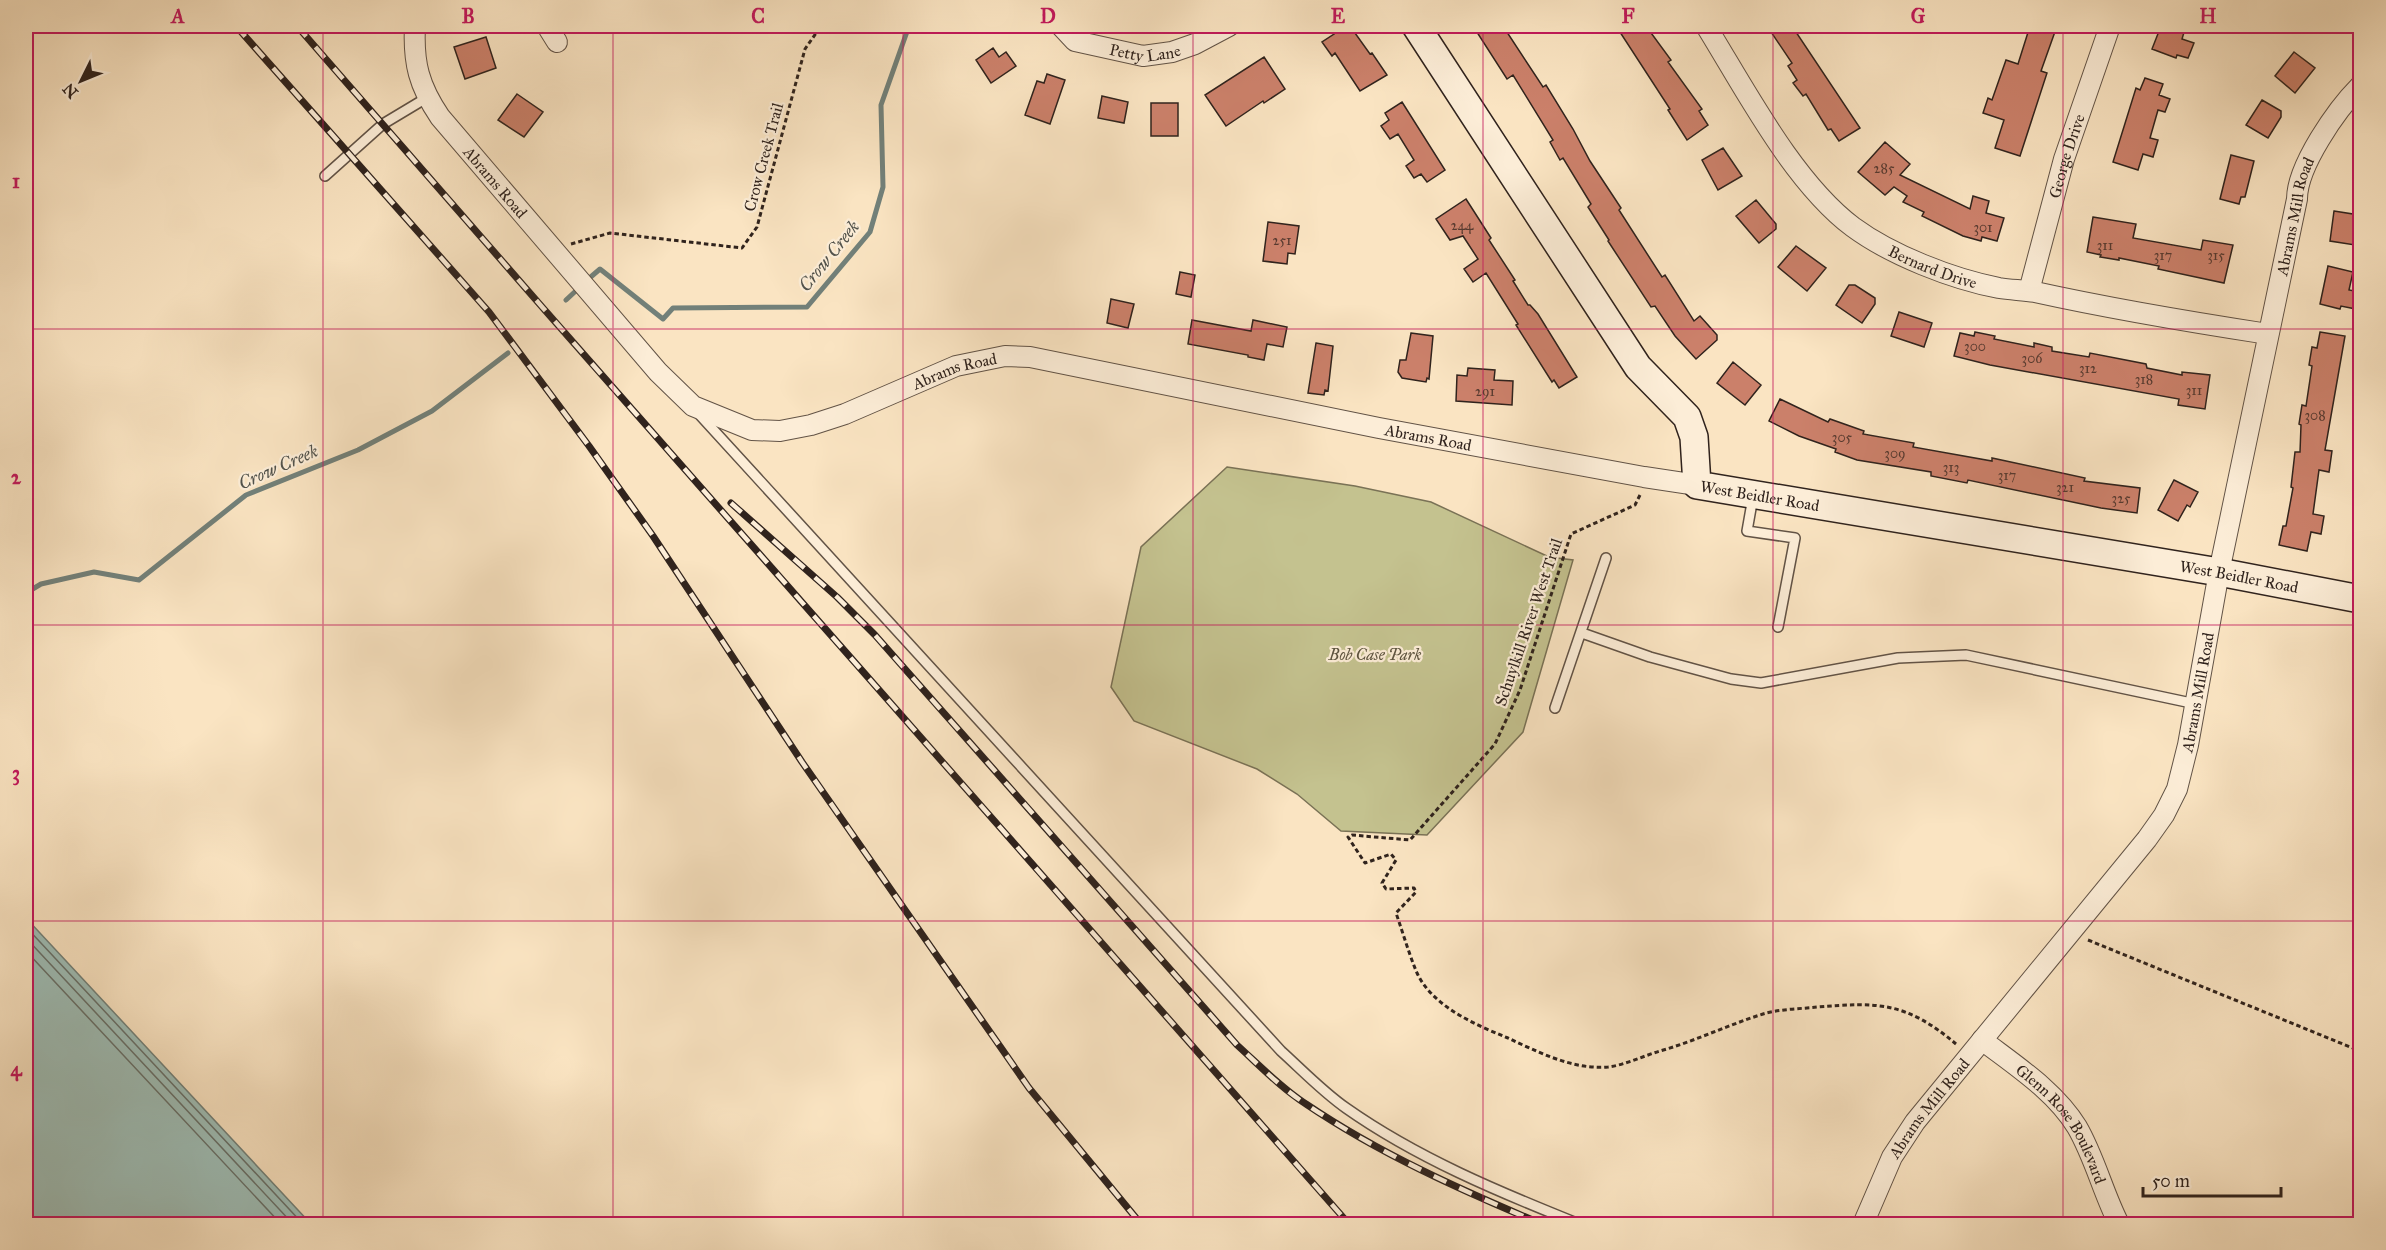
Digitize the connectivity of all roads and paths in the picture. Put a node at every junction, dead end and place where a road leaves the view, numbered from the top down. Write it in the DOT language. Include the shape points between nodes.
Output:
graph roads {
  1 [pos="415,26"];
  2 [pos="821,26"];
  3 [pos="1061,26"];
  4 [pos="1229,26"];
  5 [pos="1416,26"];
  6 [pos="1706,26"];
  7 [pos="2110,26"];
  8 [pos="2361,86"];
  9 [pos="428,97"];
  10 [pos="325,176"];
  11 [pos="553,249"];
  12 [pos="2029,291"];
  13 [pos="2268,334"];
  14 [pos="693,406"];
  15 [pos="1644,477"];
  16 [pos="1697,485"];
  17 [pos="1753,494"];
  18 [pos="1606,558"];
  19 [pos="2219,572"];
  20 [pos="2361,599"];
  21 [pos="1779,627"];
  22 [pos="1582,633"];
  23 [pos="2196,704"];
  24 [pos="1555,708"];
  25 [pos="2088,940"];
  26 [pos="1982,1040"];
  27 [pos="1957,1046"];
  28 [pos="2361,1050"];
  29 [pos="1863,1223"];
  30 [pos="1579,1224"];
  31 [pos="2120,1224"];
  1 -- 9 [label="street, Abrams Road" via="415,62"];
  2 -- 11 [label="path, Crow Creek Trail" via="805,49 757,227 742,248 610,233"];
  3 -- 4 [label="street, Petty Lane" via="1075,41 1143,56 1195,44"];
  5 -- 16 [label="street, West Beidler Road" via="1638,367 1687,417 1694,437"];
  6 -- 12 [label="street, Bernard Drive" via="1795,166 1853,227 1907,258 1960,278"];
  7 -- 12 [label="street, George Drive" via="2064,159"];
  8 -- 13 [label="street, Abrams Mill Road" via="2333,119 2297,190"];
  9 -- 10 [label="lane" via="383,124"];
  9 -- 11 [label="street, Abrams Road" via="440,117"];
  11 -- 14 [label="street, Abrams Road" via="658,372"];
  12 -- 13 [label="street, Bernard Drive" via="2139,314"];
  13 -- 19 [label="street, Abrams Mill Road"];
  14 -- 15 [label="street, Abrams Road" via="752,430 780,431 845,414 956,366 1005,356 1030,357"];
  14 -- 30 [label="lane" via="1281,1051 1346,1108 1422,1155"];
  15 -- 16 [label="street, Abrams Road"];
  15 -- 27 [label="path, Schuylkill River West Trail" via="1635,505 1571,534 1520,690 1495,744 1410,840 1348,837 1365,863 1392,854 1396,860 1382,883 1386,889 1414,888 1416,892 1396,913 1418,974 1435,996 1464,1017 1530,1048 1587,1066 1608,1067 1765,1013 1856,1004 1890,1006 1911,1013"];
  16 -- 17 [label="street, West Beidler Road"];
  17 -- 19 [label="street, West Beidler Road"];
  17 -- 21 [label="lane" via="1747,531 1795,538"];
  18 -- 22 [label="lane"];
  19 -- 20 [label="street, West Beidler Road"];
  19 -- 23 [label="street, Abrams Mill Road"];
  22 -- 23 [label="lane" via="1650,657 1761,683 1898,658 1966,655"];
  22 -- 24 [label="lane"];
  23 -- 26 [label="street, Abrams Mill Road" via="2177,789 2164,815"];
  25 -- 28 [label="path"];
  26 -- 29 [label="street, Abrams Mill Road" via="1915,1122 1892,1157"];
  26 -- 31 [label="street, Glenn Rose Boulevard" via="2060,1104 2088,1149"];
}
